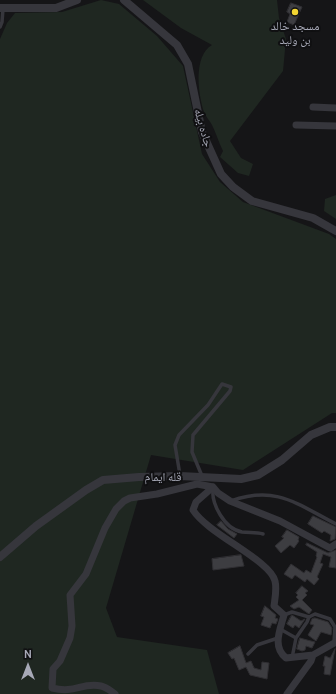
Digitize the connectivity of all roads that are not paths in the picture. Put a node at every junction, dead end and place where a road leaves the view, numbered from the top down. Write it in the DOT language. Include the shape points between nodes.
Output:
graph roads {
  1 [pos="77,0"];
  2 [pos="124,0"];
  3 [pos="2,8"];
  4 [pos="0,27"];
  5 [pos="314,107"];
  6 [pos="336,108"];
  7 [pos="296,126"];
  8 [pos="336,126"];
  9 [pos="336,231"];
  10 [pos="336,427"];
  11 [pos="180,476"];
  12 [pos="202,478"];
  13 [pos="213,487"];
  14 [pos="230,501"];
  15 [pos="336,524"];
  16 [pos="263,534"];
  17 [pos="336,544"];
  18 [pos="0,557"];
  19 [pos="284,616"];
  20 [pos="308,616"];
  21 [pos="336,618"];
  22 [pos="332,623"];
  23 [pos="280,629"];
  24 [pos="278,638"];
  25 [pos="296,638"];
  26 [pos="335,642"];
  27 [pos="248,654"];
  28 [pos="313,655"];
  29 [pos="292,658"];
  30 [pos="115,694"];
  31 [pos="287,694"];
  1 -- 3 [label="street" via="56,8"];
  2 -- 9 [label="street, جاده بیله" via="177,44 188,64 206,143 221,174 233,188 252,201 314,218"];
  3 -- 4 [label="lane"];
  5 -- 6 [label="street"];
  7 -- 8 [label="street"];
  10 -- 12 [label="street, قله ایمام" via="311,435 282,460 258,474 241,480"];
  11 -- 12 [label="street, قله ایمام"];
  11 -- 12 [label="lane" via="175,445 179,435 208,405 222,384 227,385 231,387 230,390 193,435 192,452"];
  11 -- 18 [label="street, قله ایمام" via="103,480 36,526"];
  13 -- 14 [label="street"];
  13 -- 16 [label="lane" via="212,495 222,518 241,532"];
  13 -- 19 [label="street" via="196,502 193,510 226,539 264,564 271,572 276,590 274,606"];
  13 -- 30 [label="street" via="196,484 124,501 105,528 86,574 70,595 70,638 60,661 53,669 52,688 72,692 83,687 102,686"];
  14 -- 15 [label="lane" via="265,493 275,495"];
  14 -- 17 [label="street" via="280,520 330,548"];
  19 -- 20 [label="lane" via="292,612"];
  19 -- 23 [label="street"];
  20 -- 22 [label="lane" via="323,615"];
  20 -- 25 [label="lane"];
  21 -- 22 [label="lane"];
  22 -- 26 [label="lane" via="335,627"];
  23 -- 24 [label="street"];
  23 -- 25 [label="lane"];
  24 -- 27 [label="lane" via="257,645"];
  24 -- 29 [label="street" via="277,643 282,655"];
  25 -- 29 [label="lane"];
  26 -- 28 [label="street"];
  28 -- 29 [label="street"];
  28 -- 31 [label="street"];
}
